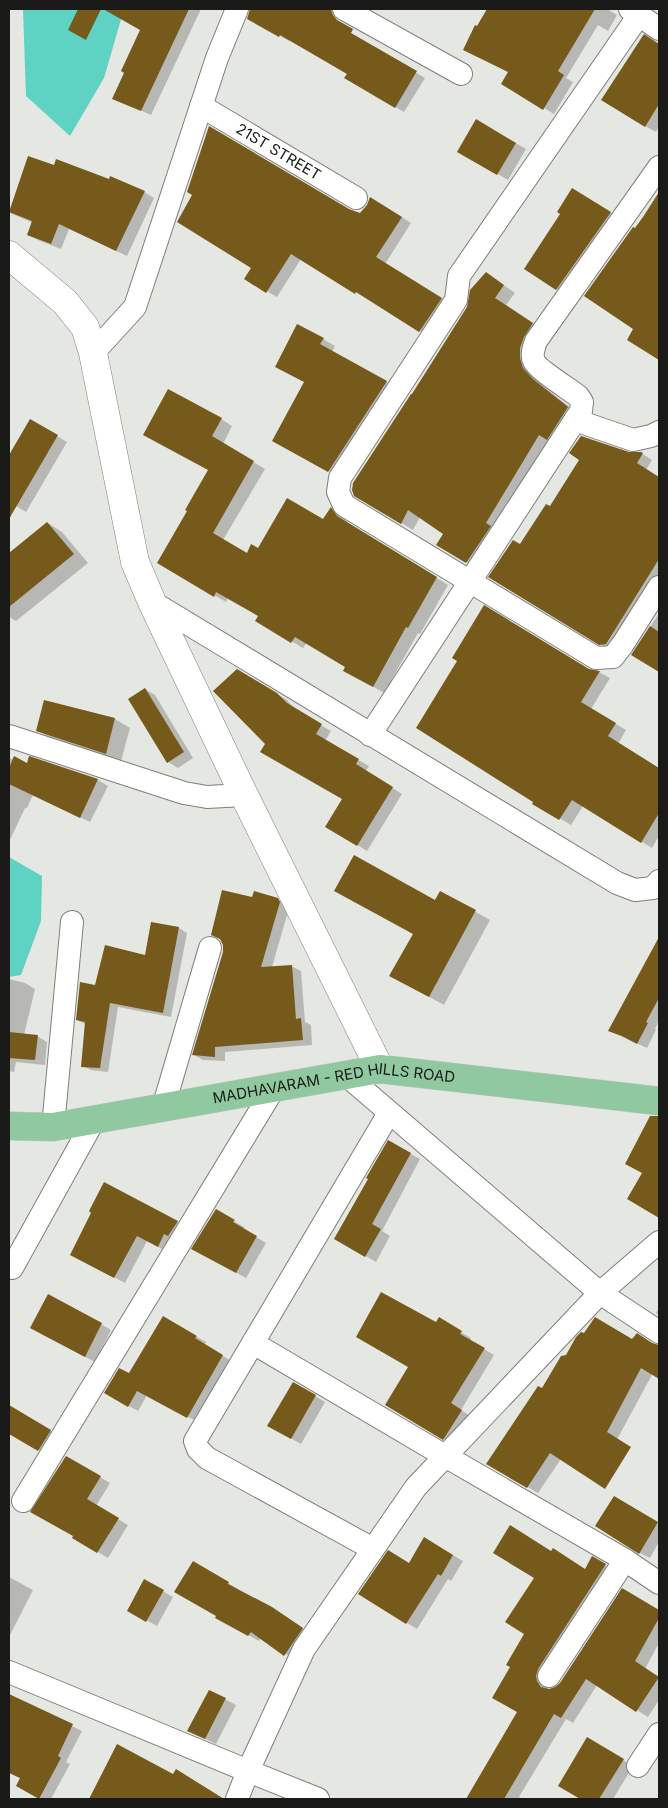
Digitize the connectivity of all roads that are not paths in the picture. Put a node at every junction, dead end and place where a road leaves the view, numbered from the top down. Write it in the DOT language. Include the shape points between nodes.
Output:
graph roads {
  1 [pos="237,9"];
  2 [pos="344,9"];
  3 [pos="635,12"];
  4 [pos="659,29"];
  5 [pos="462,74"];
  6 [pos="201,106"];
  7 [pos="659,167"];
  8 [pos="356,198"];
  9 [pos="9,255"];
  10 [pos="93,353"];
  11 [pos="575,420"];
  12 [pos="659,432"];
  13 [pos="470,582"];
  14 [pos="659,587"];
  15 [pos="152,602"];
  16 [pos="370,735"];
  17 [pos="9,736"];
  18 [pos="244,795"];
  19 [pos="659,881"];
  20 [pos="72,922"];
  21 [pos="210,948"];
  22 [pos="380,1069"];
  23 [pos="346,1075"];
  24 [pos="274,1088"];
  25 [pos="659,1101"];
  26 [pos="163,1108"];
  27 [pos="389,1113"];
  28 [pos="94,1120"];
  29 [pos="53,1127"];
  30 [pos="10,1129"];
  31 [pos="659,1242"];
  32 [pos="12,1268"];
  33 [pos="600,1293"];
  34 [pos="659,1332"];
  35 [pos="253,1343"];
  36 [pos="445,1456"];
  37 [pos="23,1501"];
  38 [pos="373,1549"];
  39 [pos="625,1560"];
  40 [pos="659,1583"];
  41 [pos="9,1672"];
  42 [pos="548,1676"];
  43 [pos="659,1734"];
  44 [pos="638,1766"];
  45 [pos="248,1771"];
  46 [pos="237,1799"];
  47 [pos="318,1799"];
  1 -- 6 [label="street"];
  2 -- 5 [label="street"];
  3 -- 4 [label="street"];
  3 -- 13 [label="street" via="459,276 456,300 340,478 338,492 344,505"];
  6 -- 8 [label="street, 21ST STREET"];
  6 -- 10 [label="street" via="135,307"];
  7 -- 11 [label="street" via="536,341 533,350 533,360 538,367 582,402"];
  9 -- 10 [label="street" via="65,302 85,327"];
  10 -- 15 [label="street" via="135,562"];
  11 -- 12 [label="street" via="633,440"];
  11 -- 13 [label="street"];
  13 -- 14 [label="street" via="596,658 613,656"];
  13 -- 16 [label="street"];
  15 -- 16 [label="street"];
  15 -- 18 [label="street"];
  16 -- 19 [label="street" via="617,883 636,890 653,888"];
  17 -- 18 [label="street" via="184,793 207,797"];
  18 -- 22 [label="street"];
  20 -- 29 [label="street"];
  21 -- 26 [label="street"];
  22 -- 23 [label="main road, MADHAVARAM - RED HILLS ROAD"];
  22 -- 25 [label="main road, MADHAVARAM - RED HILLS ROAD"];
  23 -- 24 [label="main road, MADHAVARAM - RED HILLS ROAD"];
  23 -- 27 [label="street"];
  24 -- 26 [label="main road, MADHAVARAM - RED HILLS ROAD"];
  24 -- 37 [label="street"];
  26 -- 28 [label="main road, MADHAVARAM - RED HILLS ROAD"];
  27 -- 33 [label="street"];
  27 -- 35 [label="street"];
  28 -- 29 [label="main road, MADHAVARAM - RED HILLS ROAD"];
  28 -- 32 [label="street"];
  29 -- 30 [label="main road, MADHAVARAM - RED HILLS ROAD"];
  31 -- 33 [label="street"];
  33 -- 34 [label="street"];
  33 -- 36 [label="street"];
  35 -- 36 [label="street"];
  35 -- 38 [label="street" via="199,1431 195,1441 198,1450 207,1458"];
  36 -- 38 [label="street" via="416,1487"];
  36 -- 39 [label="street"];
  38 -- 45 [label="street" via="304,1649"];
  39 -- 40 [label="street"];
  39 -- 42 [label="street"];
  41 -- 45 [label="street"];
  43 -- 44 [label="street"];
  45 -- 46 [label="street"];
  45 -- 47 [label="street"];
}
